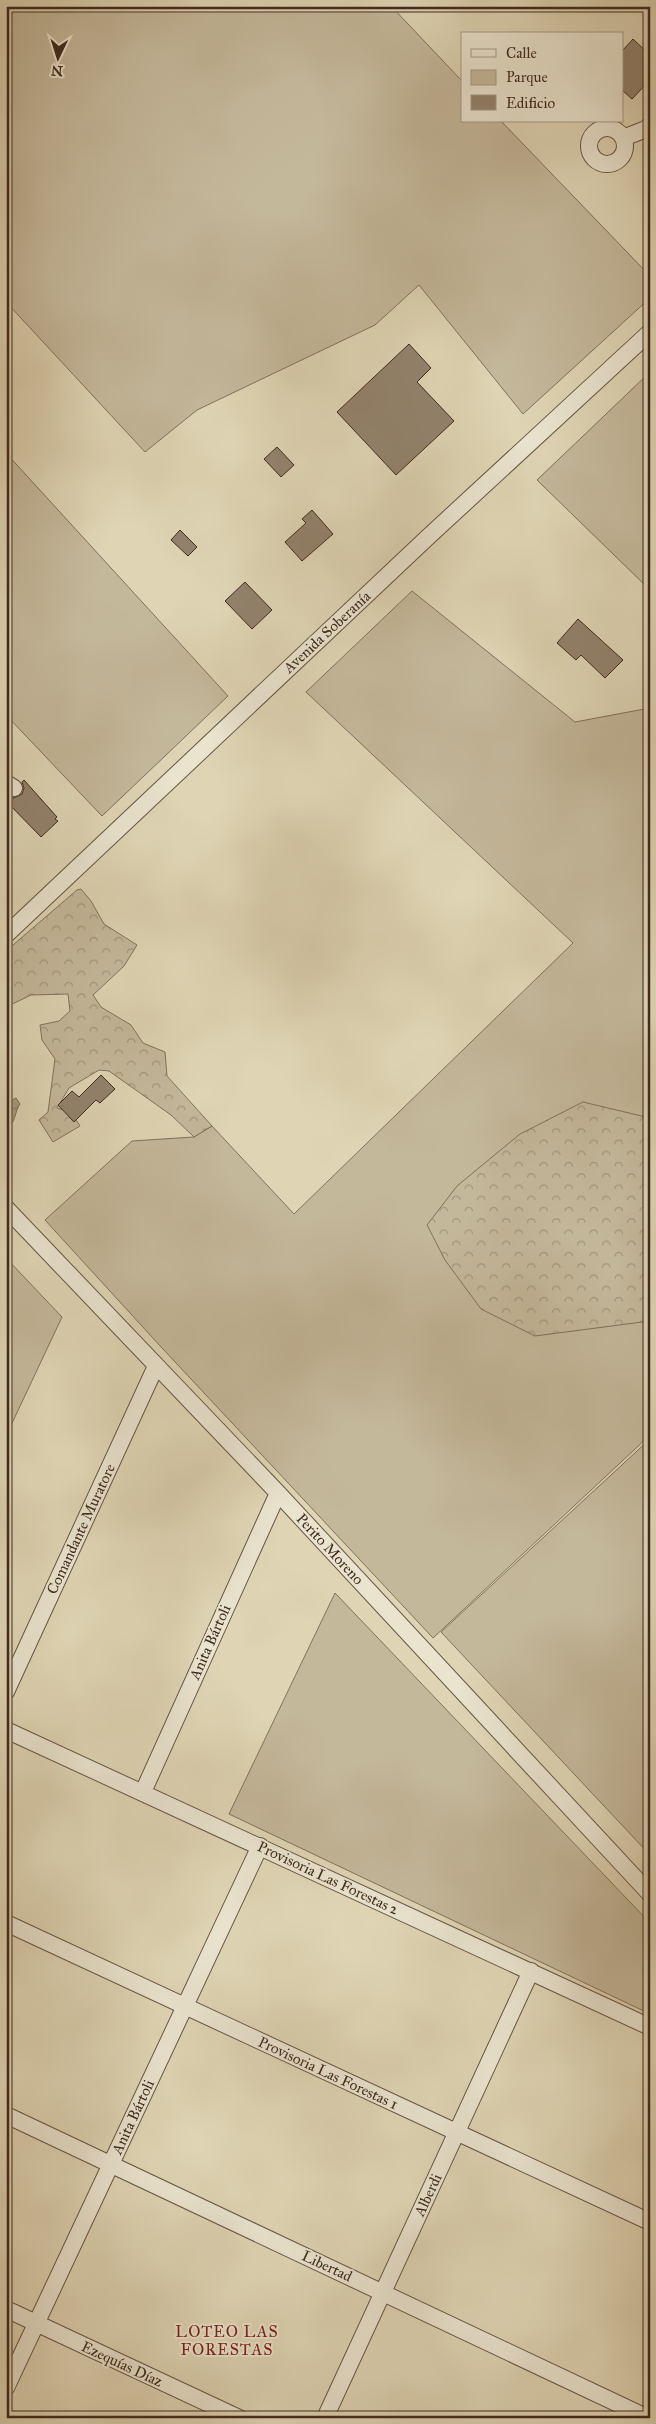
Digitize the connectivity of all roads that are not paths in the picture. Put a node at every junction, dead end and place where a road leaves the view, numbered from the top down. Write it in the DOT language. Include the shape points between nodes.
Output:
graph roads {
  1 [pos="650,125"];
  2 [pos="623,138"];
  3 [pos="650,332"];
  4 [pos="6,935"];
  5 [pos="6,1208"];
  6 [pos="156,1366"];
  7 [pos="278,1493"];
  8 [pos="6,1692"];
  9 [pos="6,1730"];
  10 [pos="143,1792"];
  11 [pos="260,1846"];
  12 [pos="650,1894"];
  13 [pos="6,1922"];
  14 [pos="531,1971"];
  15 [pos="185,2006"];
  16 [pos="650,2027"];
  17 [pos="6,2116"];
  18 [pos="457,2133"];
  19 [pos="111,2165"];
  20 [pos="650,2222"];
  21 [pos="383,2293"];
  22 [pos="6,2309"];
  23 [pos="36,2323"];
  24 [pos="6,2388"];
  25 [pos="239,2418"];
  26 [pos="325,2418"];
  27 [pos="648,2418"];
  1 -- 2 [label="street"];
  3 -- 4 [label="street, Avenida Soberanía"];
  5 -- 6 [label="street, Perito Moreno"];
  6 -- 7 [label="street, Perito Moreno"];
  6 -- 8 [label="street, Comandante Muratore"];
  7 -- 10 [label="street, Anita Bártoli"];
  7 -- 12 [label="street, Perito Moreno"];
  9 -- 10 [label="street, Provisoria Las Forestas 2"];
  10 -- 11 [label="street, Provisoria Las Forestas 2"];
  11 -- 14 [label="street, Provisoria Las Forestas 2"];
  11 -- 15 [label="street, Anita Bártoli"];
  13 -- 15 [label="street, Provisoria Las Forestas 1"];
  14 -- 16 [label="street, Provisoria Las Forestas 2"];
  14 -- 18 [label="street, Alberdi"];
  15 -- 18 [label="street, Provisoria Las Forestas 1"];
  15 -- 19 [label="street, Anita Bártoli"];
  17 -- 19 [label="street, Libertad"];
  18 -- 20 [label="street, Provisoria Las Forestas 1"];
  18 -- 21 [label="street, Alberdi"];
  19 -- 21 [label="street, Libertad"];
  19 -- 23 [label="street, Anita Bártoli"];
  21 -- 26 [label="street, Alberdi"];
  21 -- 27 [label="street, Libertad"];
  22 -- 23 [label="street, Ezequías Díaz"];
  23 -- 24 [label="street, Anita Bártoli"];
  23 -- 25 [label="street, Ezequías Díaz"];
}
